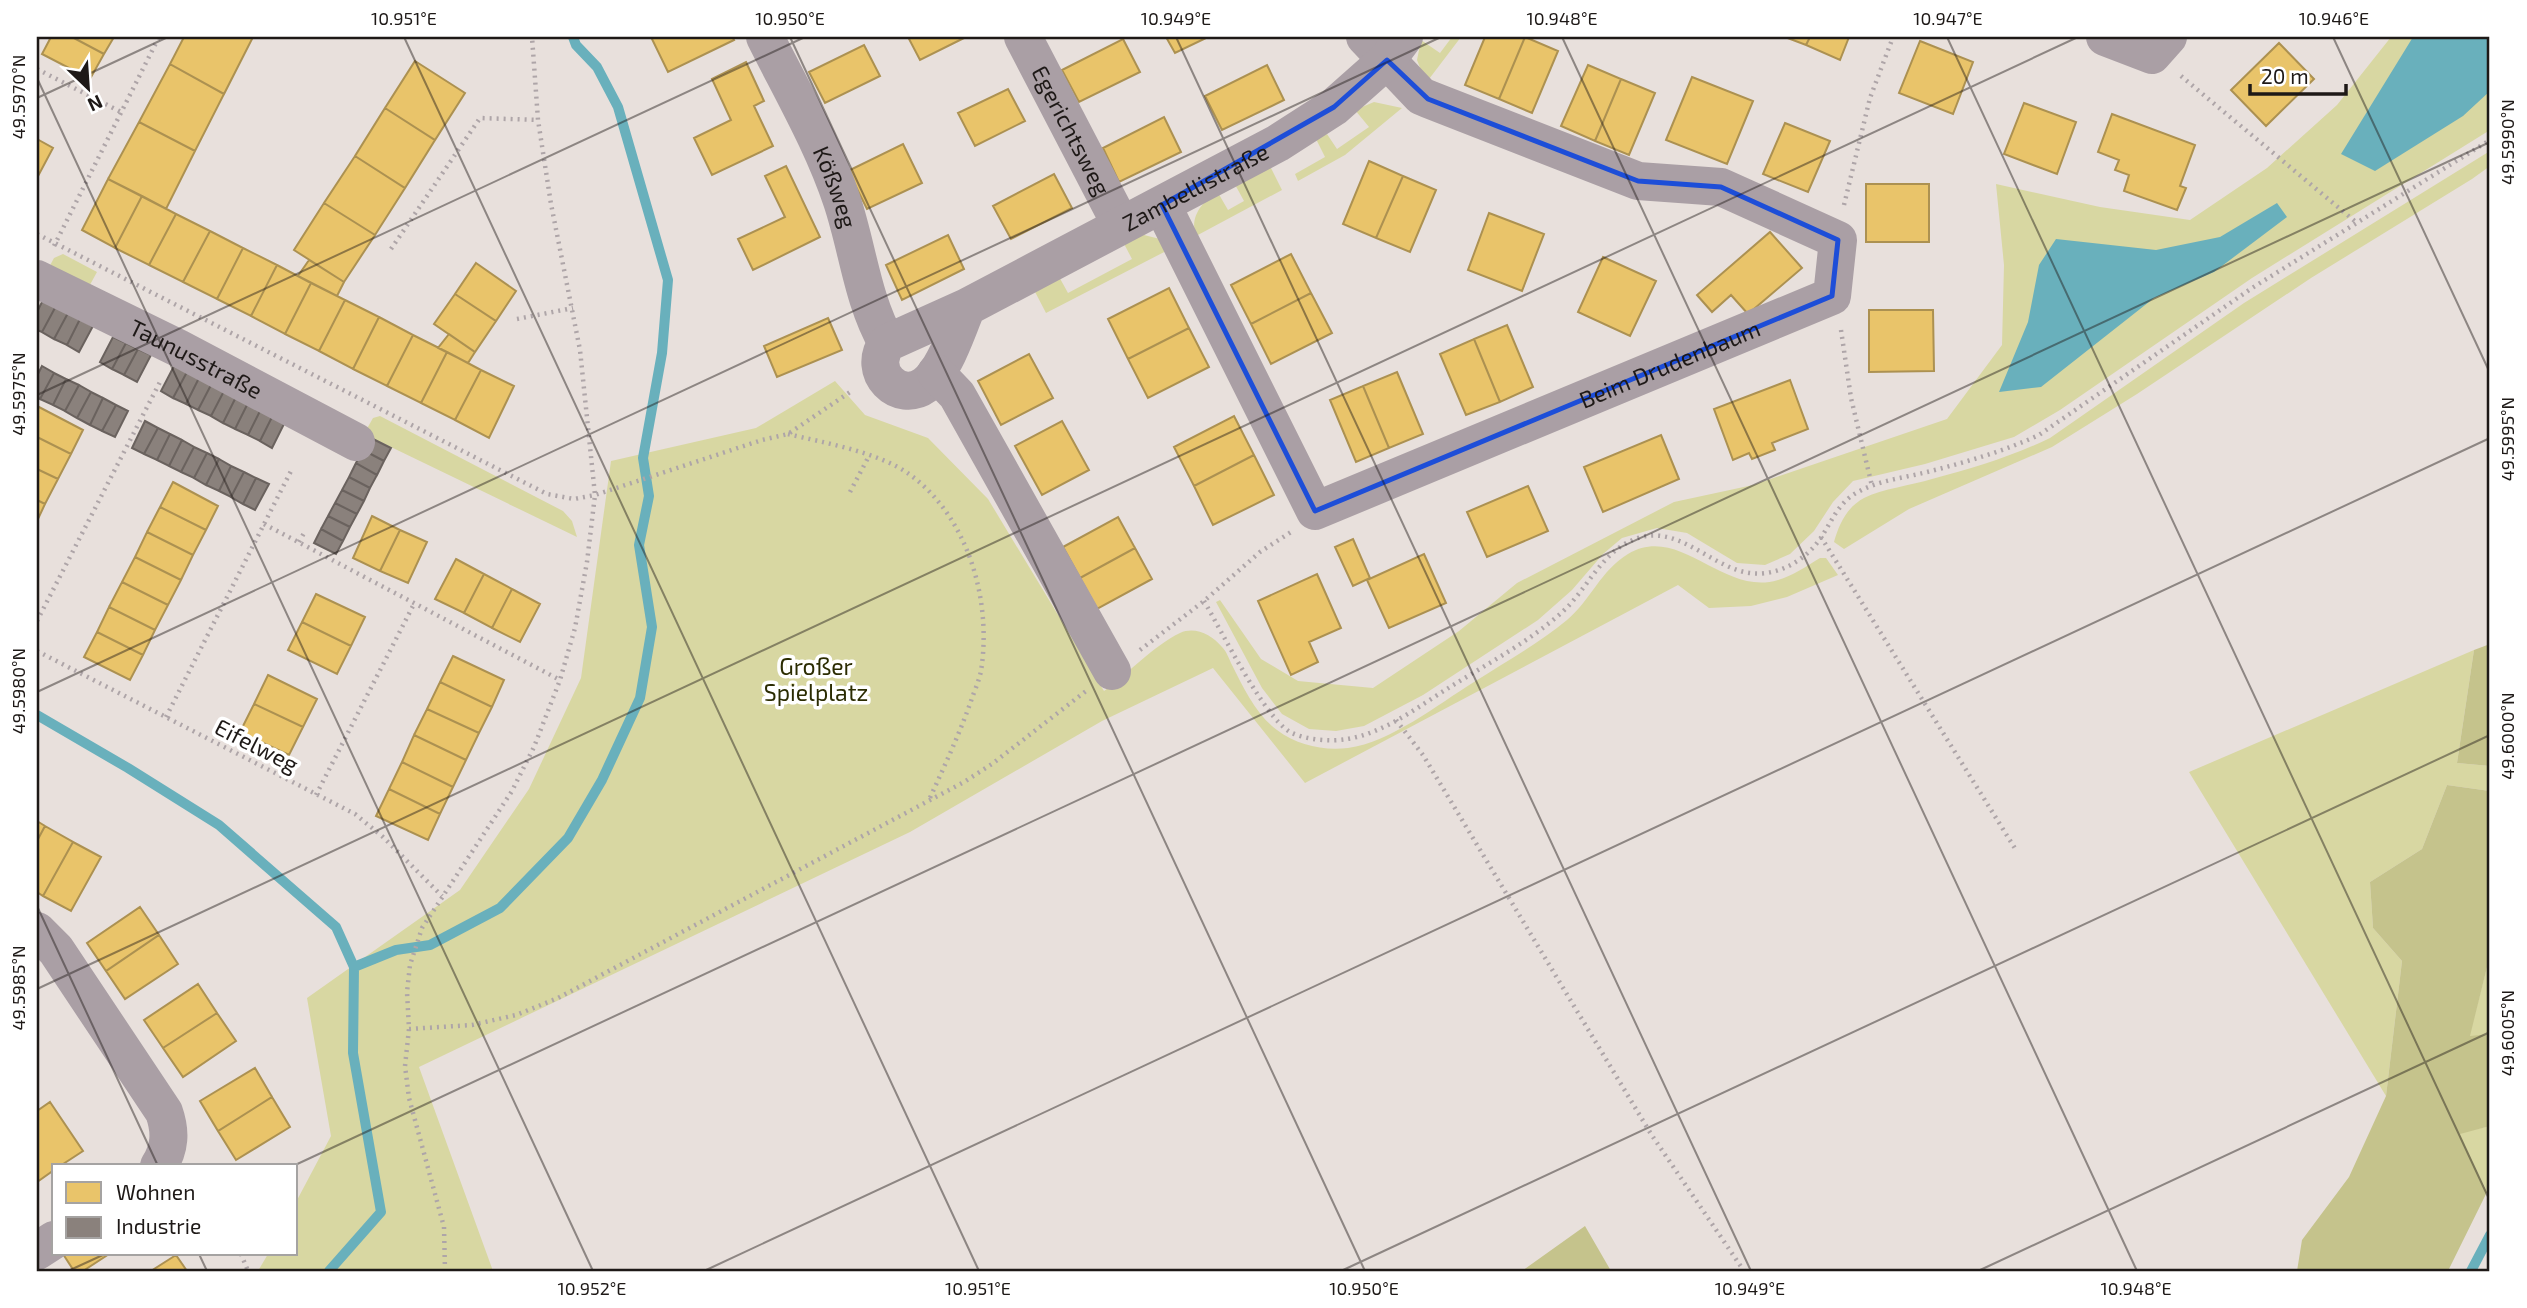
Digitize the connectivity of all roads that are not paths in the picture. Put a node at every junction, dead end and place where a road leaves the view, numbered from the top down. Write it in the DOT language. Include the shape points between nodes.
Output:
graph roads {
  1 [pos="765,37"];
  2 [pos="1023,37"];
  3 [pos="2105,37"];
  4 [pos="1385,45"];
  5 [pos="2160,46"];
  6 [pos="1162,205"];
  7 [pos="1121,225"];
  8 [pos="43,266"];
  9 [pos="967,307"];
  10 [pos="885,358"];
  11 [pos="936,373"];
  12 [pos="356,442"];
  13 [pos="1112,671"];
  14 [pos="37,931"];
  15 [pos="160,1164"];
  16 [pos="52,1241"];
  17 [pos="37,1251"];
  1 -- 10 [label="street, Kößweg" via="827,161"];
  2 -- 7 [label="street, Egerichtsweg"];
  3 -- 5 [label="street"];
  4 -- 6 [label="street, Zambellistraße" via="1334,107 1278,143"];
  4 -- 6 [label="street, Beim Drudenbaum" via="1421,96 1638,181 1721,187 1838,240 1832,296 1315,511"];
  6 -- 7 [label="street, Zambellistraße"];
  7 -- 9 [label="street, Zambellistraße"];
  8 -- 12 [label="street, Taunusstraße" via="178,348"];
  9 -- 10 [label="street, Zambellistraße"];
  9 -- 11 [label="street"];
  10 -- 11 [label="street" via="897,388 925,386"];
  11 -- 13 [label="street" via="957,395"];
  14 -- 15 [label="street" via="56,950 164,1112 170,1128"];
  16 -- 17 [label="street"];
}
